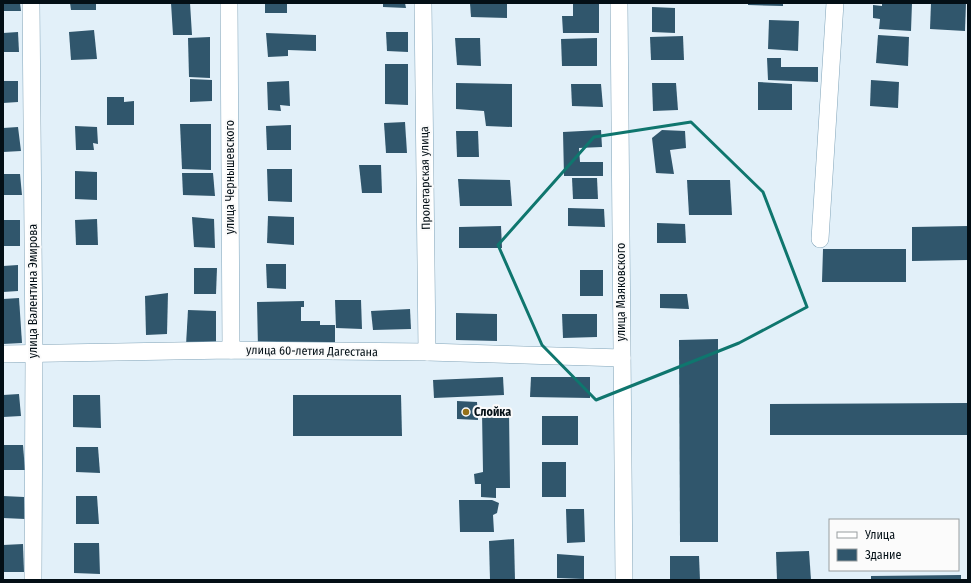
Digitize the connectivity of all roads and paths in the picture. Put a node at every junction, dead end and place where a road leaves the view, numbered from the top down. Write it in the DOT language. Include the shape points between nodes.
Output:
graph roads {
  1 [pos="31,3"];
  2 [pos="229,3"];
  3 [pos="423,3"];
  4 [pos="619,3"];
  5 [pos="835,3"];
  6 [pos="820,239"];
  7 [pos="231,350"];
  8 [pos="427,352"];
  9 [pos="3,354"];
  10 [pos="34,354"];
  11 [pos="622,358"];
  12 [pos="33,580"];
  13 [pos="624,580"];
  1 -- 10 [label="street, улица Валентина Эмирова"];
  2 -- 7 [label="street, улица Чернышевского"];
  3 -- 8 [label="street, Пролетарская улица"];
  4 -- 11 [label="street, улица Маяковского"];
  5 -- 6 [label="street"];
  7 -- 8 [label="street, улица 60-летия Дагестана"];
  7 -- 10 [label="street, улица 60-летия Дагестана"];
  8 -- 11 [label="street, улица 60-летия Дагестана"];
  9 -- 10 [label="street, улица 60-летия Дагестана"];
  10 -- 12 [label="street, улица Валентина Эмирова"];
  11 -- 13 [label="street, улица Маяковского"];
}
